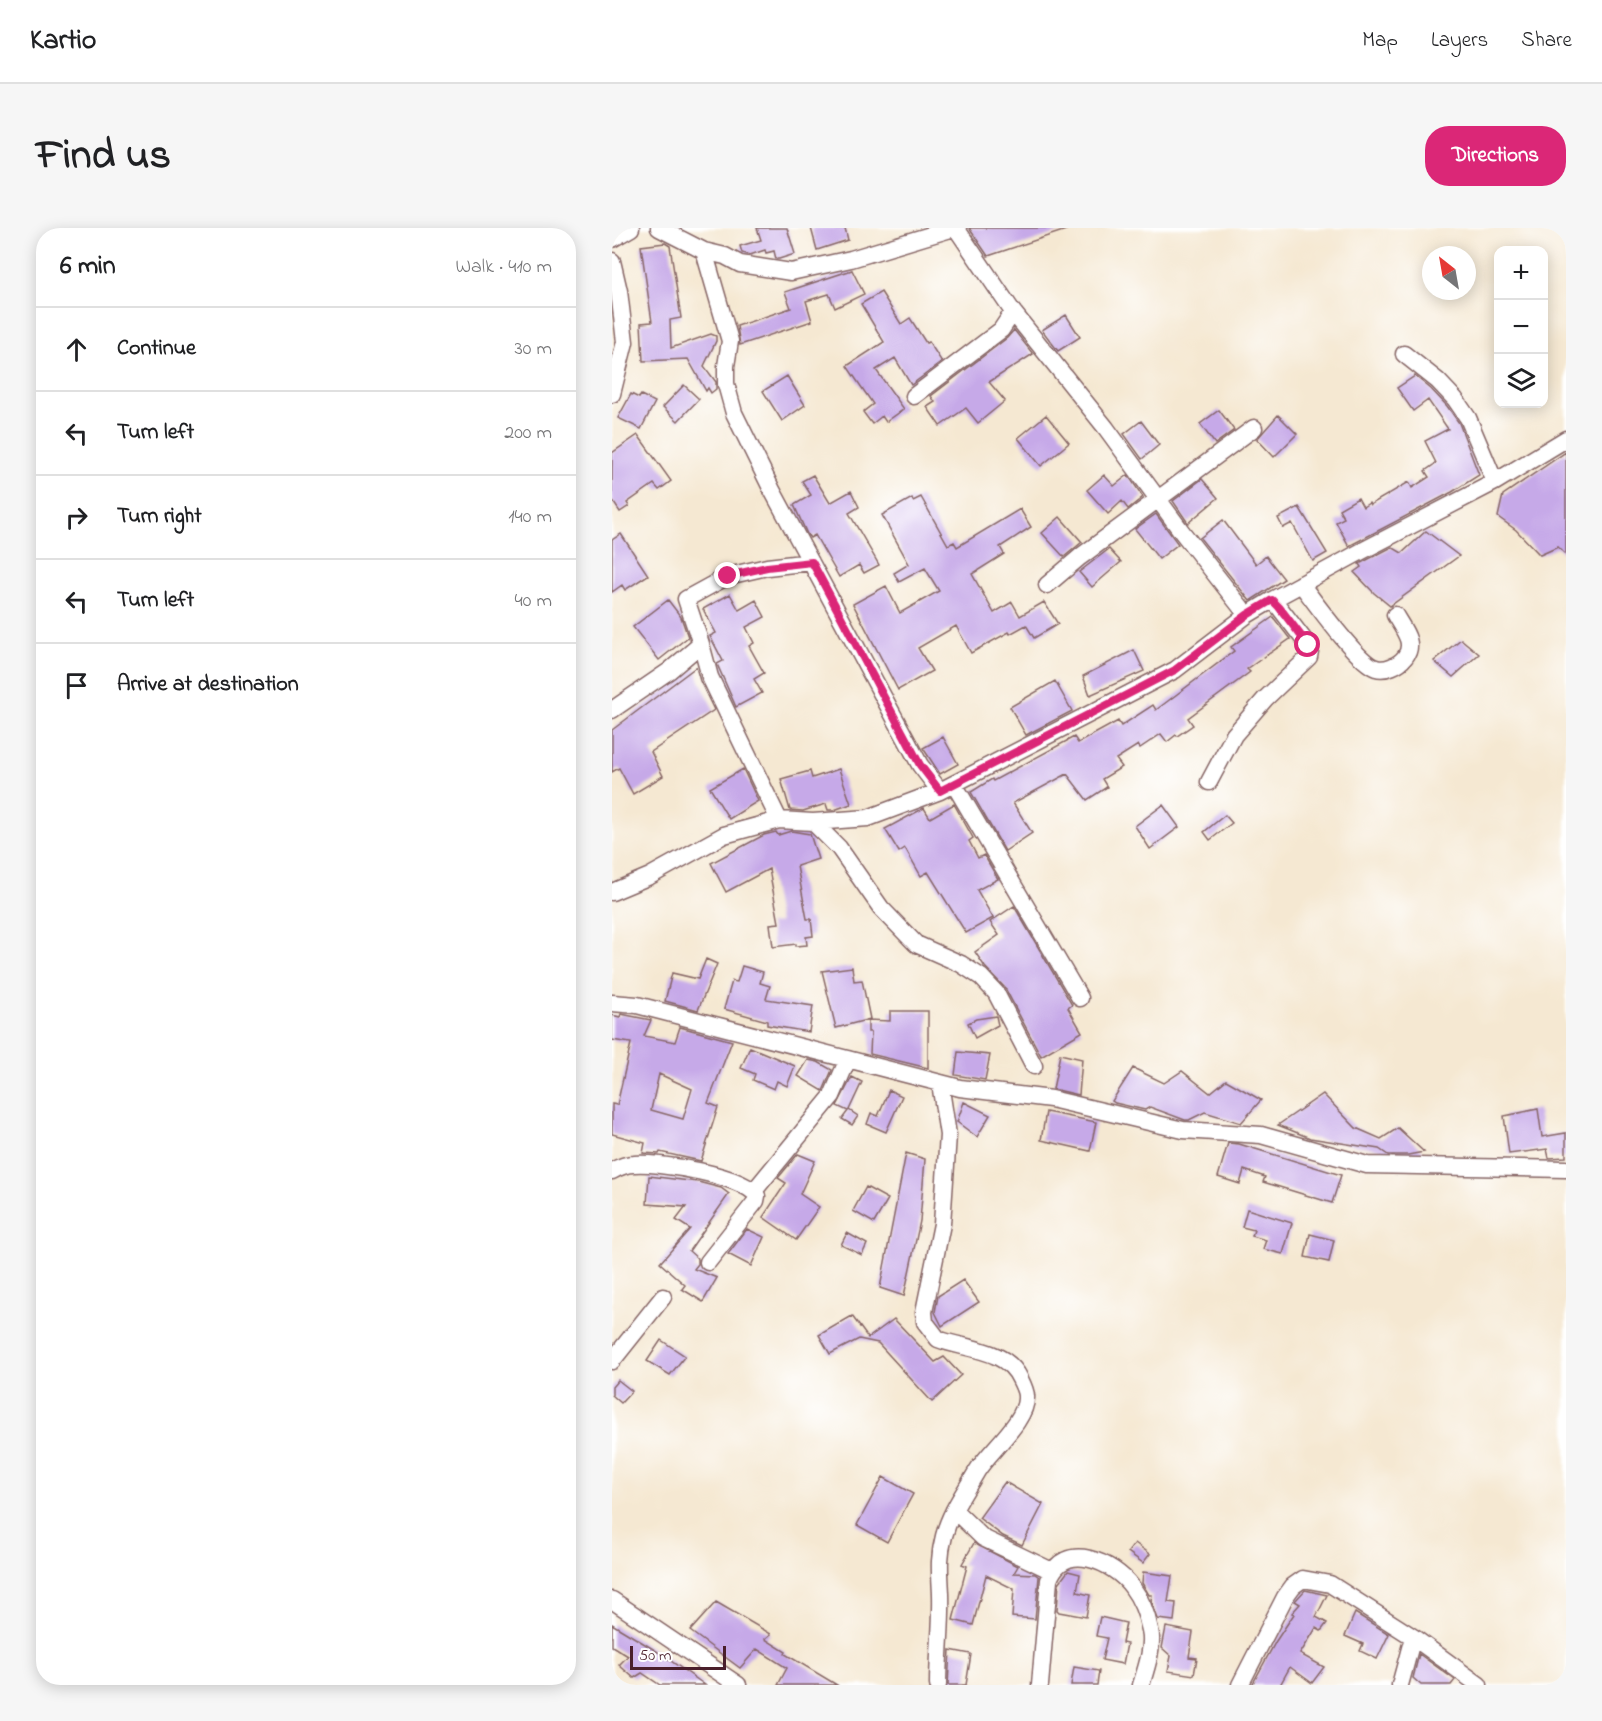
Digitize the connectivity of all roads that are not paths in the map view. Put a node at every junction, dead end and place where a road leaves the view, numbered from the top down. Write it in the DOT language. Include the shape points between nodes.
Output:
graph roads {
  1 [pos="631,228"];
  2 [pos="658,228"];
  3 [pos="955,228"];
  4 [pos="612,239"];
  5 [pos="704,251"];
  6 [pos="612,261"];
  7 [pos="1013,312"];
  8 [pos="1404,354"];
  9 [pos="612,394"];
  10 [pos="914,396"];
  11 [pos="1254,428"];
  12 [pos="1566,439"];
  13 [pos="1495,482"];
  14 [pos="1157,499"];
  15 [pos="812,562"];
  16 [pos="1301,584"];
  17 [pos="1047,585"];
  18 [pos="1272,600"];
  19 [pos="1247,615"];
  20 [pos="1395,615"];
  21 [pos="701,644"];
  22 [pos="612,710"];
  23 [pos="1209,782"];
  24 [pos="947,788"];
  25 [pos="779,820"];
  26 [pos="813,822"];
  27 [pos="612,892"];
  28 [pos="1080,998"];
  29 [pos="612,1002"];
  30 [pos="848,1059"];
  31 [pos="1034,1066"];
  32 [pos="940,1083"];
  33 [pos="1566,1169"];
  34 [pos="612,1171"];
  35 [pos="754,1191"];
  36 [pos="708,1262"];
  37 [pos="663,1297"];
  38 [pos="612,1361"];
  39 [pos="954,1510"];
  40 [pos="1052,1571"];
  41 [pos="612,1600"];
  42 [pos="1413,1637"];
  43 [pos="1040,1684"];
  44 [pos="738,1685"];
  45 [pos="938,1685"];
  46 [pos="1142,1685"];
  47 [pos="1240,1685"];
  48 [pos="1400,1685"];
  49 [pos="1479,1685"];
  1 -- 4 [label="street"];
  2 -- 5 [label="street"];
  3 -- 5 [label="street" via="791,272 740,264"];
  3 -- 7 [label="street"];
  5 -- 15 [label="street" via="730,341 726,384 734,413"];
  6 -- 9 [label="street" via="625,342"];
  7 -- 10 [label="street" via="1001,330"];
  7 -- 14 [label="street"];
  8 -- 13 [label="street" via="1455,399 1468,418"];
  11 -- 14 [label="street"];
  12 -- 13 [label="street"];
  13 -- 16 [label="street"];
  14 -- 17 [label="street"];
  14 -- 19 [label="street"];
  15 -- 21 [label="street" via="728,576 686,599"];
  15 -- 24 [label="street" via="920,765"];
  16 -- 18 [label="street"];
  16 -- 20 [label="street" via="1354,650 1375,668 1396,665 1409,650 1410,641"];
  18 -- 19 [label="street"];
  18 -- 23 [label="street" via="1308,645 1309,657 1234,735"];
  19 -- 24 [label="street" via="1175,670"];
  21 -- 22 [label="street"];
  21 -- 25 [label="street" via="710,677"];
  24 -- 26 [label="street" via="868,818"];
  24 -- 28 [label="street"];
  25 -- 26 [label="street"];
  25 -- 27 [label="street" via="724,835"];
  26 -- 31 [label="street" via="839,848 881,908 916,944 962,964 996,993"];
  29 -- 30 [label="street"];
  30 -- 32 [label="street"];
  30 -- 35 [label="street" via="832,1096"];
  32 -- 33 [label="street" via="960,1089 1051,1099 1183,1130 1261,1135 1367,1165"];
  32 -- 39 [label="street" via="948,1135 942,1224 924,1312 926,1322 938,1339 984,1351 1007,1363 1018,1375 1027,1398 1015,1424 981,1466"];
  34 -- 35 [label="street" via="631,1164 651,1163 695,1170"];
  35 -- 36 [label="street" via="756,1201"];
  37 -- 38 [label="street"];
  39 -- 40 [label="street" via="983,1538"];
  39 -- 45 [label="street" via="938,1562"];
  40 -- 43 [label="street"];
  40 -- 46 [label="street" via="1069,1558 1089,1558 1119,1573 1131,1586 1151,1632"];
  41 -- 44 [label="street"];
  42 -- 47 [label="street" via="1330,1584 1303,1579 1285,1597"];
  42 -- 48 [label="street"];
  42 -- 49 [label="street"];
}
